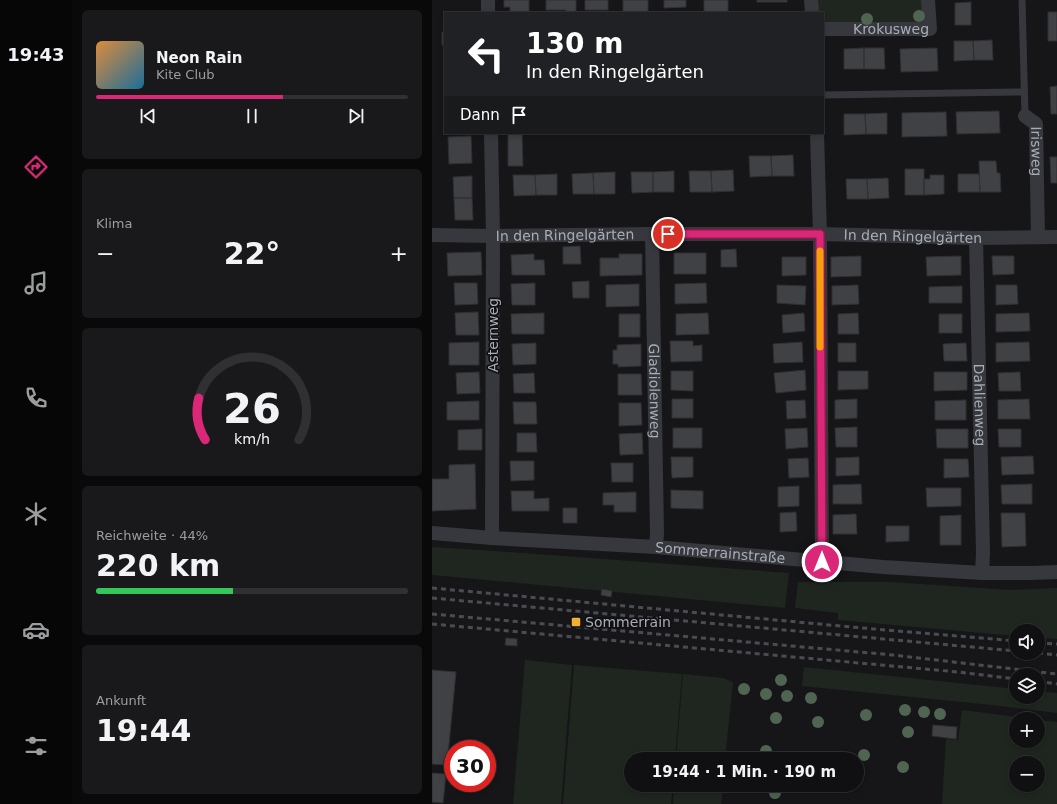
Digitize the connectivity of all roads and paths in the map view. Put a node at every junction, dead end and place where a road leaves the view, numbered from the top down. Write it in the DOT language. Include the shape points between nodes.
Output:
graph roads {
  1 [pos="488,0"];
  2 [pos="811,0"];
  3 [pos="928,0"];
  4 [pos="1022,0"];
  5 [pos="488,12"];
  6 [pos="812,12"];
  7 [pos="824,29"];
  8 [pos="1024,92"];
  9 [pos="824,96"];
  10 [pos="1025,116"];
  11 [pos="491,134"];
  12 [pos="817,134"];
  13 [pos="652,234"];
  14 [pos="820,234"];
  15 [pos="432,235"];
  16 [pos="493,236"];
  17 [pos="1038,237"];
  18 [pos="976,238"];
  19 [pos="1057,238"];
  20 [pos="432,533"];
  21 [pos="492,538"];
  22 [pos="656,547"];
  23 [pos="822,562"];
  24 [pos="1057,572"];
  25 [pos="982,573"];
  1 -- 5 [label="street"];
  2 -- 6 [label="street"];
  3 -- 7 [label="street, Krokusweg" via="930,29"];
  4 -- 8 [label="lane, Irisweg"];
  8 -- 9 [label="lane"];
  8 -- 10 [label="lane, Irisweg"];
  10 -- 17 [label="street, Irisweg" via="1036,124"];
  11 -- 16 [label="street, Asternweg"];
  12 -- 14 [label="street"];
  13 -- 14 [label="street, In den Ringelgärten"];
  13 -- 16 [label="street, In den Ringelgärten"];
  13 -- 22 [label="street, Gladiolenweg"];
  14 -- 18 [label="street, In den Ringelgärten"];
  14 -- 23 [label="street"];
  15 -- 16 [label="street, In den Ringelgärten"];
  16 -- 21 [label="street, Asternweg"];
  17 -- 18 [label="street, In den Ringelgärten"];
  17 -- 19 [label="street, In den Ringelgärten"];
  18 -- 25 [label="street, Dahlienweg"];
  20 -- 21 [label="street, Sommerrainstraße"];
  21 -- 22 [label="street, Sommerrainstraße"];
  22 -- 23 [label="street, Sommerrainstraße"];
  23 -- 25 [label="street, Sommerrainstraße"];
  24 -- 25 [label="street, Sommerrainstraße"];
}
